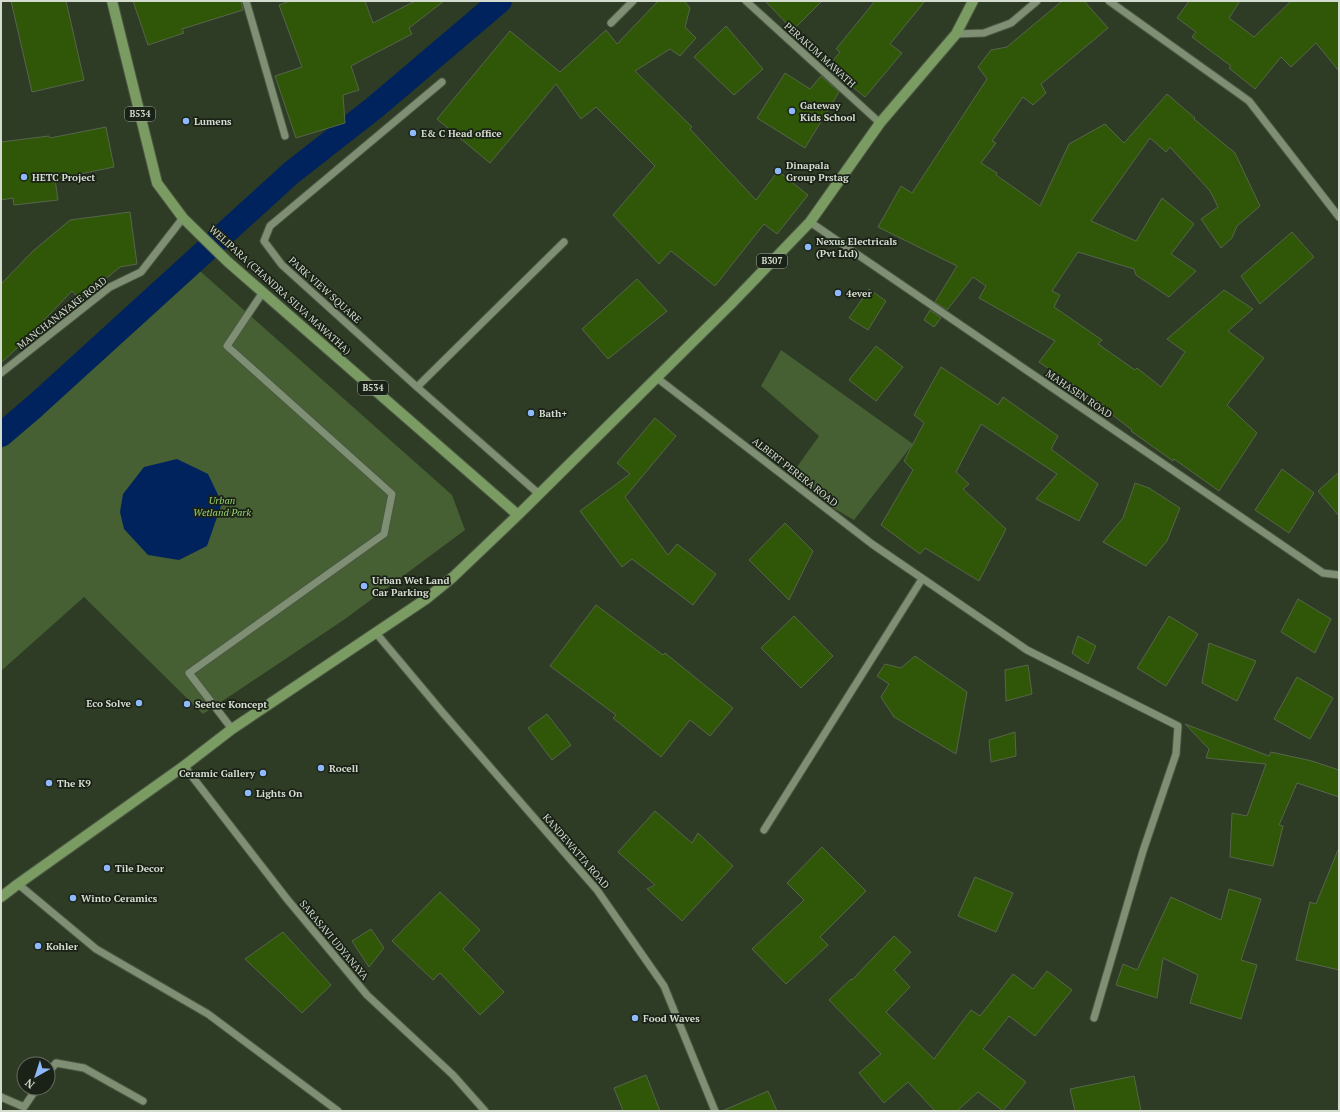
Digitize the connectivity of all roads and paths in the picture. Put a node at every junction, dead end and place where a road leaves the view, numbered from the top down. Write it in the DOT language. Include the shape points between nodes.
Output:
graph roads {
  1 [pos="112,1"];
  2 [pos="246,1"];
  3 [pos="633,1"];
  4 [pos="746,1"];
  5 [pos="973,1"];
  6 [pos="1037,1"];
  7 [pos="1109,1"];
  8 [pos="611,23"];
  9 [pos="956,34"];
  10 [pos="442,82"];
  11 [pos="880,123"];
  12 [pos="285,136"];
  13 [pos="1339,217"];
  14 [pos="183,218"];
  15 [pos="810,222"];
  16 [pos="564,242"];
  17 [pos="263,292"];
  18 [pos="1,373"];
  19 [pos="657,378"];
  20 [pos="417,387"];
  21 [pos="539,494"];
  22 [pos="518,515"];
  23 [pos="1339,575"];
  24 [pos="922,579"];
  25 [pos="376,633"];
  26 [pos="232,729"];
  27 [pos="184,766"];
  28 [pos="764,830"];
  29 [pos="18,884"];
  30 [pos="1,897"];
  31 [pos="1094,1018"];
  32 [pos="56,1063"];
  33 [pos="32,1096"];
  34 [pos="1,1098"];
  35 [pos="143,1101"];
  36 [pos="338,1111"];
  37 [pos="485,1111"];
  38 [pos="715,1111"];
  1 -- 14 [label="main road, WELIPARA (CHANDRA SILVA MAWATHA) / B534" via="157,183"];
  2 -- 12 [label="street"];
  3 -- 8 [label="street"];
  4 -- 11 [label="street, PERAKUM MAWATH"];
  5 -- 9 [label="main road, B307"];
  6 -- 9 [label="street" via="1011,23 984,33"];
  7 -- 13 [label="street" via="1249,101"];
  9 -- 11 [label="main road, B307"];
  10 -- 20 [label="street, PARK VIEW SQUARE" via="270,226 264,241 282,265"];
  11 -- 15 [label="main road, B307"];
  14 -- 17 [label="main road, WELIPARA (CHANDRA SILVA MAWATHA) / B534"];
  14 -- 18 [label="street, MANCHANAYAKE ROAD" via="141,272 110,287"];
  15 -- 19 [label="main road, B307"];
  15 -- 23 [label="street, MAHASEN ROAD" via="1323,573"];
  16 -- 20 [label="street"];
  17 -- 22 [label="main road, WELIPARA (CHANDRA SILVA MAWATHA) / B534"];
  17 -- 26 [label="street" via="227,346 392,494 384,534 189,673"];
  19 -- 21 [label="main road, B307"];
  19 -- 24 [label="street, ALBERT PERERA ROAD" via="872,544"];
  20 -- 21 [label="street, PARK VIEW SQUARE"];
  21 -- 22 [label="main road, B307"];
  22 -- 25 [label="main road, B307" via="453,577"];
  24 -- 28 [label="street"];
  24 -- 31 [label="street, ALBERT PERERA ROAD" via="1027,650 1178,726 1176,754 1143,851"];
  25 -- 26 [label="main road, B307"];
  25 -- 38 [label="street, KANDEWATTA ROAD" via="597,890 664,986"];
  26 -- 27 [label="main road, B307"];
  27 -- 29 [label="main road, B307"];
  27 -- 37 [label="street, SARASAVI UDYANAYA" via="286,899 367,995 453,1075"];
  29 -- 30 [label="main road, B307"];
  29 -- 36 [label="street" via="96,949 208,1014"];
  32 -- 35 [label="street" via="84,1068"];
  33 -- 34 [label="street" via="24,1107"];
}
